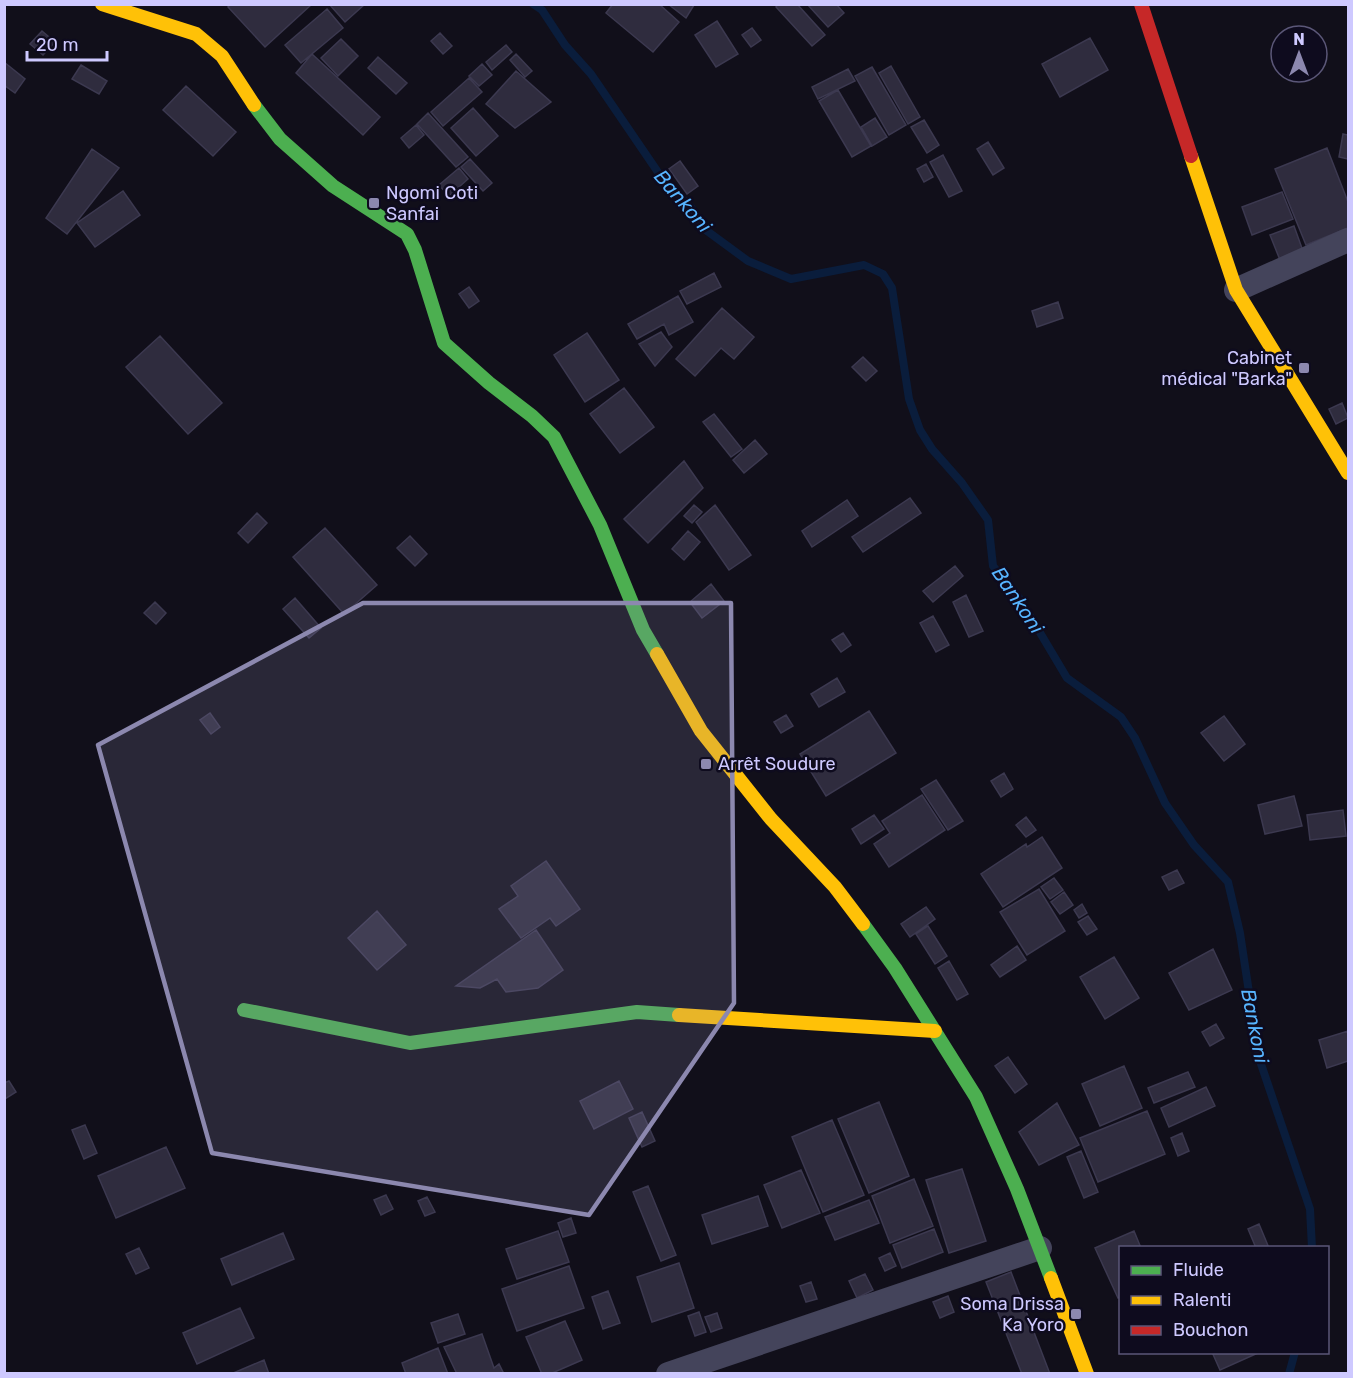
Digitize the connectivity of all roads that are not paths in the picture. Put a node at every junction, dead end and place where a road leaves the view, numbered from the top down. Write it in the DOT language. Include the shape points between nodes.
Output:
graph roads {
  1 [pos="102,4"];
  2 [pos="1142,4"];
  3 [pos="1348,240"];
  4 [pos="1236,290"];
  5 [pos="1348,473"];
  6 [pos="244,1010"];
  7 [pos="935,1031"];
  8 [pos="1040,1248"];
  9 [pos="668,1374"];
  10 [pos="1087,1374"];
  1 -- 7 [label="street" via="196,34 222,56 280,139 333,186 407,234 444,343 554,438 600,525 643,630 701,731 771,819 835,886"];
  2 -- 4 [label="street"];
  3 -- 4 [label="street"];
  4 -- 5 [label="street"];
  6 -- 7 [label="street" via="410,1044 637,1012"];
  7 -- 8 [label="street" via="976,1097"];
  8 -- 9 [label="street"];
  8 -- 10 [label="street"];
}
